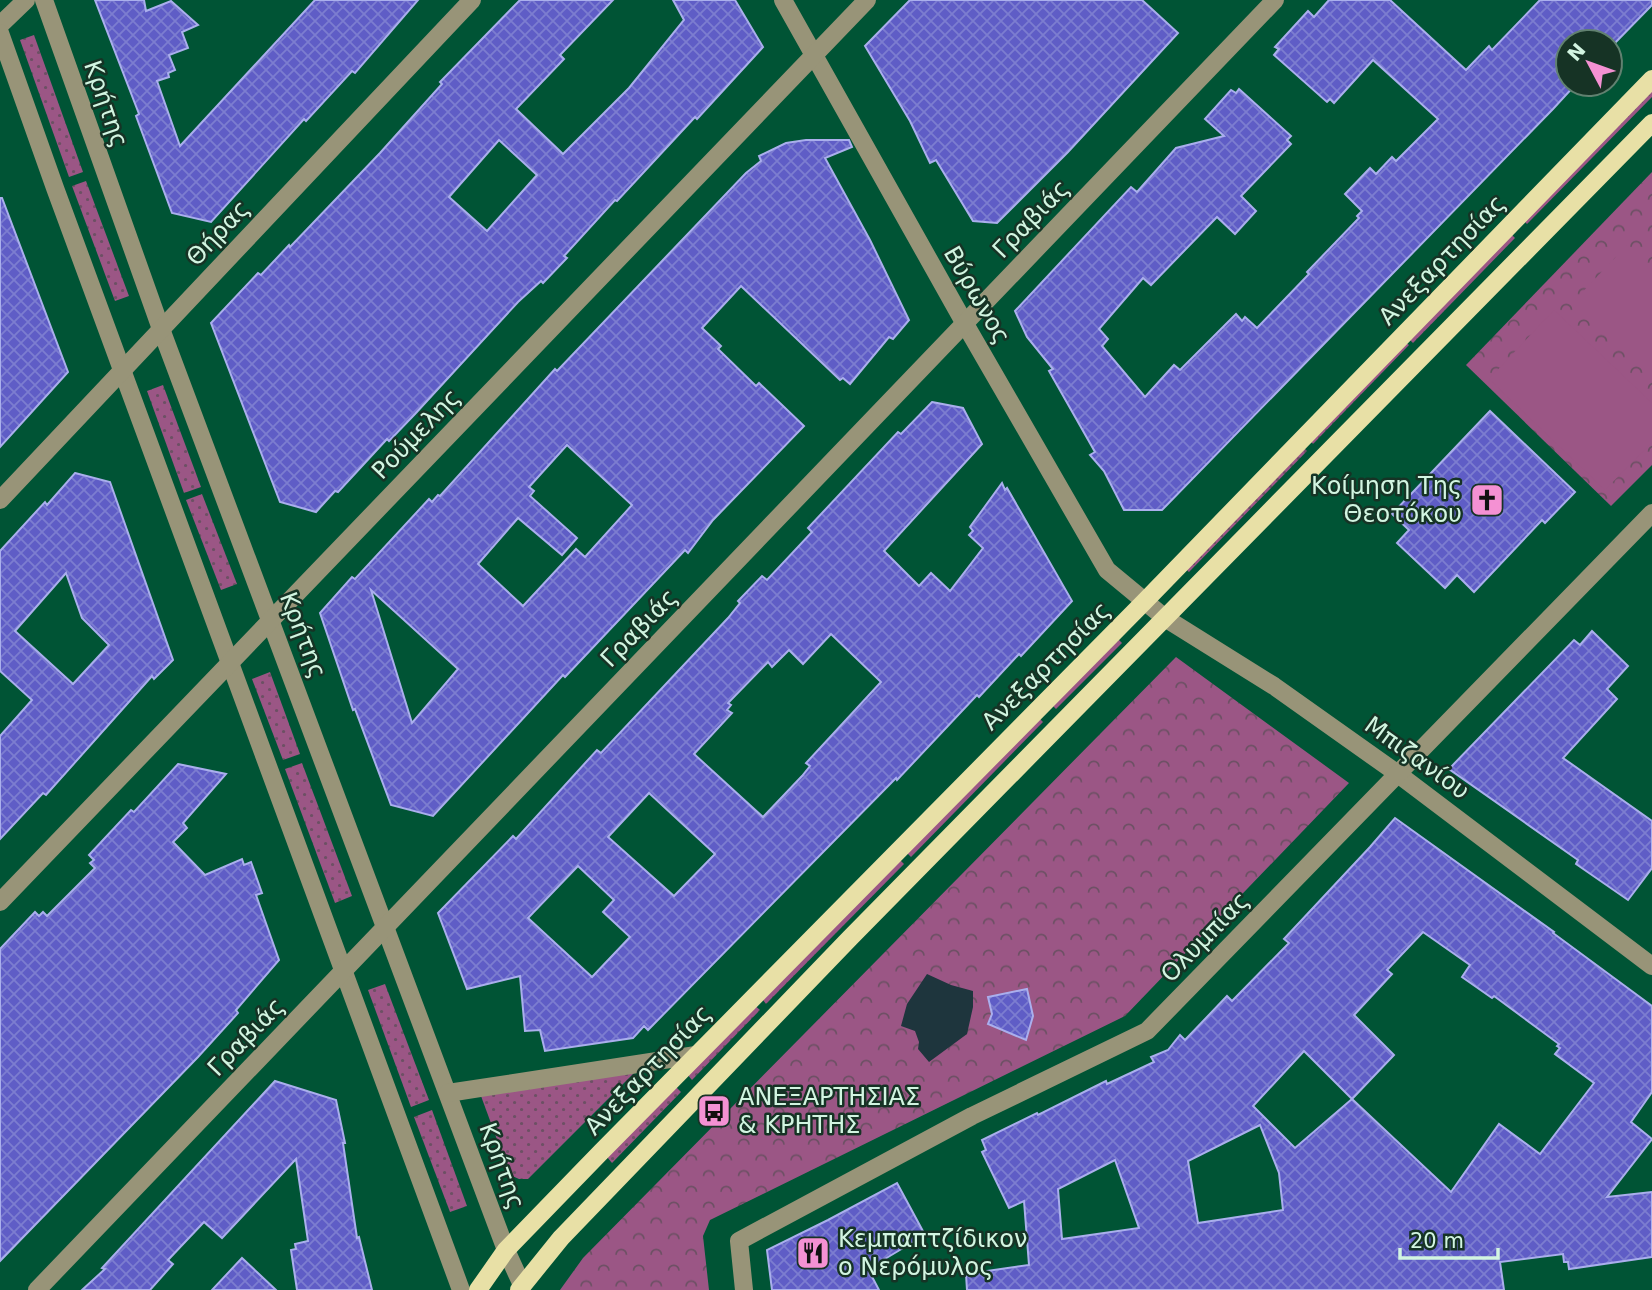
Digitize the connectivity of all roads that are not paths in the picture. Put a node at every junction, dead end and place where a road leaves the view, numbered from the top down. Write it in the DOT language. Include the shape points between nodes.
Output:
graph roads {
  1 [pos="26,0"];
  2 [pos="44,0"];
  3 [pos="472,0"];
  4 [pos="783,0"];
  5 [pos="867,0"];
  6 [pos="1275,0"];
  7 [pos="0,25"];
  8 [pos="0,33"];
  9 [pos="814,55"];
  10 [pos="1652,79"];
  11 [pos="1652,123"];
  12 [pos="965,324"];
  13 [pos="161,329"];
  14 [pos="122,370"];
  15 [pos="0,500"];
  16 [pos="1652,513"];
  17 [pos="1144,601"];
  18 [pos="1165,618"];
  19 [pos="271,620"];
  20 [pos="230,663"];
  21 [pos="1398,774"];
  22 [pos="0,902"];
  23 [pos="386,926"];
  24 [pos="1652,966"];
  25 [pos="344,970"];
  26 [pos="696,1055"];
  27 [pos="448,1093"];
  28 [pos="506,1250"];
  29 [pos="520,1288"];
  30 [pos="37,1290"];
  31 [pos="461,1290"];
  32 [pos="478,1290"];
  33 [pos="744,1290"];
  1 -- 7 [label="street"];
  2 -- 13 [label="street, Κρήτης"];
  3 -- 13 [label="street, Θήρας"];
  4 -- 9 [label="street, Βύρωνος"];
  5 -- 9 [label="street, Ρούμελης"];
  6 -- 12 [label="street, Γραβιάς"];
  8 -- 14 [label="street"];
  9 -- 12 [label="street, Βύρωνος"];
  9 -- 19 [label="street, Ρούμελης"];
  10 -- 17 [label="main road, Ανεξαρτησίας"];
  11 -- 18 [label="main road, Ανεξαρτησίας"];
  12 -- 17 [label="street, Βύρωνος" via="1107,570"];
  12 -- 23 [label="street, Γραβιάς"];
  13 -- 14 [label="street, Θήρας"];
  13 -- 19 [label="street, Κρήτης"];
  14 -- 15 [label="street, Θήρας"];
  14 -- 20 [label="street"];
  16 -- 21 [label="street, Ολυμπίας"];
  17 -- 18 [label="street, Μπιζανίου"];
  17 -- 26 [label="main road, Ανεξαρτησίας"];
  18 -- 21 [label="street, Μπιζανίου" via="1275,686"];
  18 -- 29 [label="main road, Ανεξαρτησίας" via="561,1238"];
  19 -- 20 [label="street, Ρούμελης"];
  19 -- 23 [label="street, Κρήτης"];
  20 -- 22 [label="street, Ρούμελης"];
  20 -- 25 [label="street"];
  21 -- 24 [label="street, Μπιζανίου"];
  21 -- 33 [label="street, Ολυμπίας" via="1147,1031 972,1116 738,1241"];
  23 -- 25 [label="street, Γραβιάς"];
  23 -- 27 [label="street, Κρήτης"];
  25 -- 30 [label="street, Γραβιάς"];
  25 -- 31 [label="street"];
  26 -- 27 [label="street"];
  26 -- 28 [label="main road, Ανεξαρτησίας"];
  27 -- 28 [label="street, Κρήτης"];
  28 -- 29 [label="street, Κρήτης"];
  28 -- 32 [label="main road, Ανεξαρτησίας"];
}
